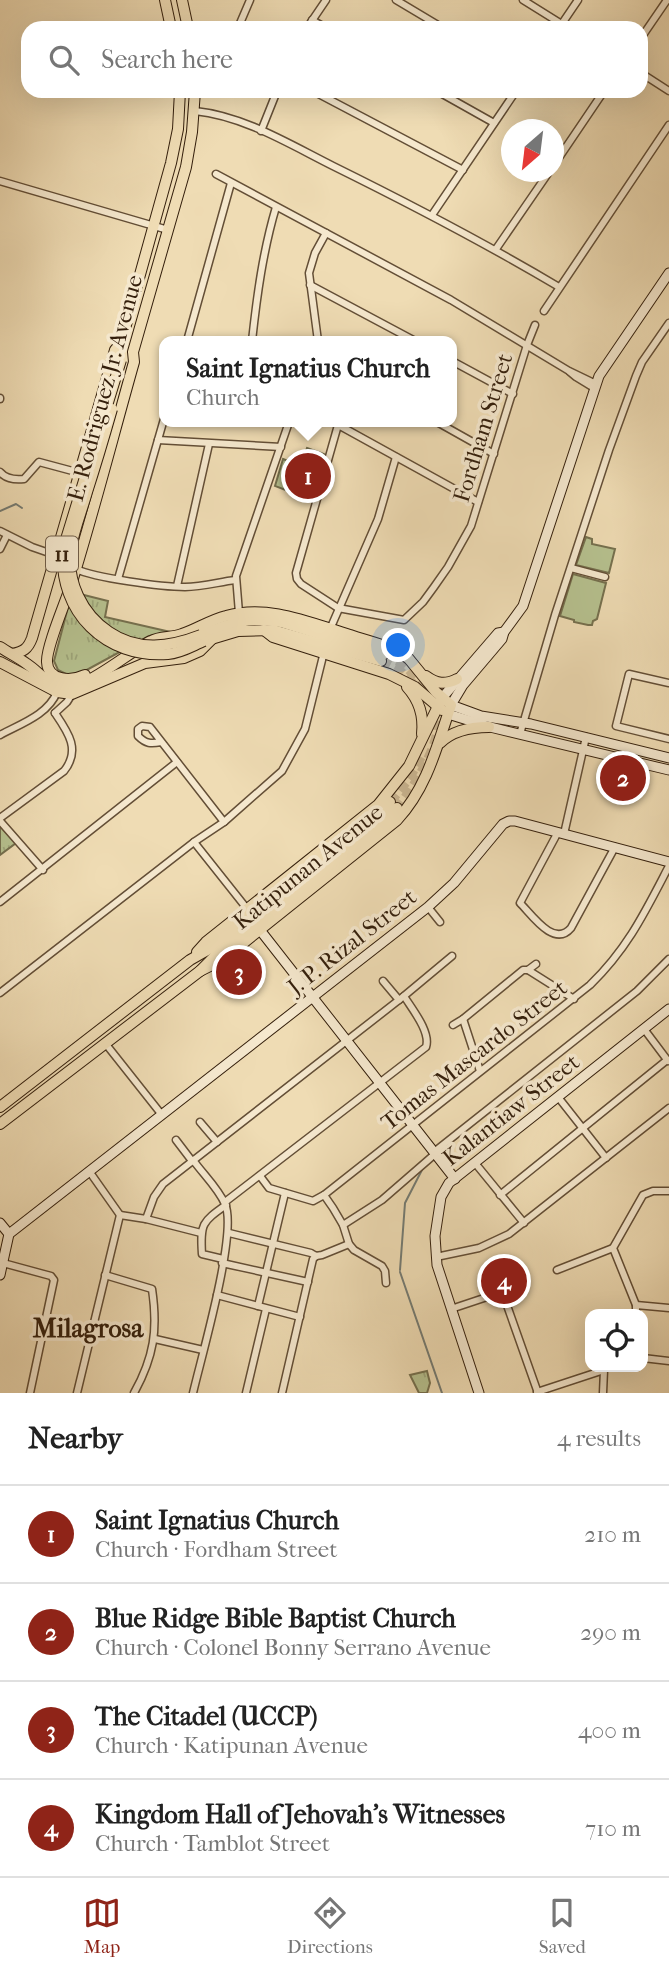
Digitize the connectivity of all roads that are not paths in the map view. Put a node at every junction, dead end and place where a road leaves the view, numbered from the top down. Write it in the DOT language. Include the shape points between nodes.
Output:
graph roads {
  1 [pos="165,0"];
  2 [pos="182,0"];
  3 [pos="250,0"];
  4 [pos="326,0"];
  5 [pos="396,0"];
  6 [pos="523,0"];
  7 [pos="578,0"];
  8 [pos="667,0"];
  9 [pos="312,20"];
  10 [pos="170,21"];
  11 [pos="186,21"];
  12 [pos="241,21"];
  13 [pos="431,21"];
  14 [pos="554,21"];
  15 [pos="566,21"];
  16 [pos="648,28"];
  17 [pos="648,78"];
  18 [pos="669,91"];
  19 [pos="180,98"];
  20 [pos="195,98"];
  21 [pos="274,98"];
  22 [pos="326,98"];
  23 [pos="449,98"];
  24 [pos="511,98"];
  25 [pos="599,98"];
  26 [pos="195,111"];
  27 [pos="494,123"];
  28 [pos="669,125"];
  29 [pos="261,131"];
  30 [pos="564,150"];
  31 [pos="463,170"];
  32 [pos="216,174"];
  33 [pos="0,181"];
  34 [pos="542,182"];
  35 [pos="231,183"];
  36 [pos="276,207"];
  37 [pos="432,215"];
  38 [pos="152,225"];
  39 [pos="167,230"];
  40 [pos="326,233"];
  41 [pos="496,250"];
  42 [pos="669,273"];
  43 [pos="310,285"];
  44 [pos="559,287"];
  45 [pos="544,311"];
  46 [pos="669,323"];
  47 [pos="535,325"];
  48 [pos="188,336"];
  49 [pos="253,336"];
  50 [pos="317,336"];
  51 [pos="406,336"];
  52 [pos="121,343"];
  53 [pos="527,345"];
  54 [pos="127,358"];
  55 [pos="457,364"];
  56 [pos="595,386"];
  57 [pos="513,394"];
  58 [pos="162,427"];
  59 [pos="287,427"];
  60 [pos="334,427"];
  61 [pos="342,427"];
  62 [pos="446,427"];
  63 [pos="158,440"];
  64 [pos="209,444"];
  65 [pos="281,447"];
  66 [pos="494,454"];
  67 [pos="396,457"];
  68 [pos="0,472"];
  69 [pos="80,473"];
  70 [pos="73,498"];
  71 [pos="478,502"];
  72 [pos="94,503"];
  73 [pos="3,533"];
  74 [pos="0,549"];
  75 [pos="55,555"];
  76 [pos="571,568"];
  77 [pos="76,569"];
  78 [pos="91,573"];
  79 [pos="605,577"];
  80 [pos="118,579"];
  81 [pos="235,580"];
  82 [pos="72,582"];
  83 [pos="177,586"];
  84 [pos="46,589"];
  85 [pos="67,597"];
  86 [pos="338,608"];
  87 [pos="239,613"];
  88 [pos="331,627"];
  89 [pos="264,630"];
  90 [pos="206,639"];
  91 [pos="0,648"];
  92 [pos="49,650"];
  93 [pos="324,652"];
  94 [pos="12,654"];
  95 [pos="125,655"];
  96 [pos="0,662"];
  97 [pos="29,665"];
  98 [pos="10,667"];
  99 [pos="418,671"];
  100 [pos="389,674"];
  101 [pos="460,682"];
  102 [pos="669,683"];
  103 [pos="57,692"];
  104 [pos="72,694"];
  105 [pos="440,702"];
  106 [pos="450,710"];
  107 [pos="44,711"];
  108 [pos="55,713"];
  109 [pos="478,715"];
  110 [pos="524,722"];
  111 [pos="489,727"];
  112 [pos="520,734"];
  113 [pos="0,735"];
  114 [pos="586,737"];
  115 [pos="669,739"];
  116 [pos="161,742"];
  117 [pos="420,747"];
  118 [pos="438,747"];
  119 [pos="584,750"];
  120 [pos="669,758"];
  121 [pos="177,762"];
  122 [pos="406,770"];
  123 [pos="669,770"];
  124 [pos="426,776"];
  125 [pos="421,786"];
  126 [pos="0,820"];
  127 [pos="224,822"];
  128 [pos="561,833"];
  129 [pos="194,842"];
  130 [pos="615,847"];
  131 [pos="669,864"];
  132 [pos="43,870"];
  133 [pos="0,902"];
  134 [pos="428,907"];
  135 [pos="247,910"];
  136 [pos="440,922"];
  137 [pos="260,930"];
  138 [pos="452,956"];
  139 [pos="669,959"];
  140 [pos="190,960"];
  141 [pos="536,964"];
  142 [pos="528,970"];
  143 [pos="200,971"];
  144 [pos="383,981"];
  145 [pos="0,993"];
  146 [pos="311,997"];
  147 [pos="402,998"];
  148 [pos="573,999"];
  149 [pos="669,1009"];
  150 [pos="463,1019"];
  151 [pos="453,1025"];
  152 [pos="644,1029"];
  153 [pos="347,1041"];
  154 [pos="105,1043"];
  155 [pos="668,1062"];
  156 [pos="480,1071"];
  157 [pos="379,1082"];
  158 [pos="558,1097"];
  159 [pos="0,1107"];
  160 [pos="669,1108"];
  161 [pos="162,1115"];
  162 [pos="200,1122"];
  163 [pos="0,1124"];
  164 [pos="412,1125"];
  165 [pos="582,1128"];
  166 [pos="176,1140"];
  167 [pos="217,1142"];
  168 [pos="434,1153"];
  169 [pos="606,1158"];
  170 [pos="193,1161"];
  171 [pos="475,1163"];
  172 [pos="89,1171"];
  173 [pos="260,1176"];
  174 [pos="455,1179"];
  175 [pos="669,1191"];
  176 [pos="285,1193"];
  177 [pos="324,1195"];
  178 [pos="500,1195"];
  179 [pos="225,1203"];
  180 [pos="120,1215"];
  181 [pos="146,1219"];
  182 [pos="0,1223"];
  183 [pos="524,1223"];
  184 [pos="342,1225"];
  185 [pos="201,1233"];
  186 [pos="229,1233"];
  187 [pos="9,1234"];
  188 [pos="349,1244"];
  189 [pos="272,1245"];
  190 [pos="613,1248"];
  191 [pos="316,1256"];
  192 [pos="436,1257"];
  193 [pos="223,1261"];
  194 [pos="3,1263"];
  195 [pos="557,1270"];
  196 [pos="265,1273"];
  197 [pos="0,1275"];
  198 [pos="105,1275"];
  199 [pos="308,1282"];
  200 [pos="386,1283"];
  201 [pos="217,1295"];
  202 [pos="636,1305"];
  203 [pos="258,1306"];
  204 [pos="669,1308"];
  205 [pos="266,1309"];
  206 [pos="451,1309"];
  207 [pos="636,1309"];
  208 [pos="300,1317"];
  209 [pos="155,1339"];
  210 [pos="204,1350"];
  211 [pos="648,1359"];
  212 [pos="669,1361"];
  213 [pos="593,1372"];
  214 [pos="604,1372"];
  215 [pos="538,1392"];
  216 [pos="30,1393"];
  217 [pos="77,1393"];
  218 [pos="134,1393"];
  219 [pos="192,1393"];
  220 [pos="246,1393"];
  221 [pos="282,1393"];
  222 [pos="479,1393"];
  223 [pos="603,1393"];
  1 -- 10 [label="main road"];
  2 -- 11 [label="main road"];
  3 -- 12 [label="street"];
  4 -- 9 [label="street"];
  5 -- 13 [label="street"];
  6 -- 14 [label="street"];
  7 -- 15 [label="street"];
  8 -- 16 [label="street"];
  17 -- 18 [label="street"];
  19 -- 38 [label="main road, E. Rodriguez Jr. Avenue / 11" via="171,163"];
  20 -- 26 [label="main road, E. Rodriguez Jr. Avenue / 11"];
  21 -- 29 [label="street"];
  22 -- 31 [label="street"];
  23 -- 27 [label="street"];
  24 -- 27 [label="street"];
  25 -- 30 [label="street"];
  26 -- 29 [label="street" via="229,117"];
  26 -- 39 [label="main road, E. Rodriguez Jr. Avenue / 11" via="186,167"];
  27 -- 31 [label="street"];
  28 -- 44 [label="street"];
  29 -- 37 [label="street"];
  31 -- 37 [label="street"];
  32 -- 35 [label="street"];
  33 -- 38 [label="street"];
  34 -- 41 [label="street"];
  35 -- 36 [label="street"];
  35 -- 48 [label="street"];
  36 -- 40 [label="street"];
  36 -- 49 [label="street" via="266,241"];
  37 -- 41 [label="street"];
  38 -- 39 [label="street"];
  38 -- 52 [label="main road, E. Rodriguez Jr. Avenue / 11"];
  39 -- 54 [label="main road, E. Rodriguez Jr. Avenue / 11"];
  40 -- 43 [label="street" via="311,263"];
  40 -- 53 [label="street"];
  41 -- 44 [label="street"];
  42 -- 56 [label="street, Katipunan Avenue"];
  43 -- 50 [label="street"];
  43 -- 51 [label="street"];
  44 -- 45 [label="street"];
  46 -- 76 [label="street" via="636,376"];
  47 -- 53 [label="street, Fordham Street"];
  52 -- 54 [label="main road, 11"];
  52 -- 69 [label="main road, E. Rodriguez Jr. Avenue / 11" via="115,350"];
  53 -- 56 [label="street"];
  53 -- 57 [label="street, Fordham Street"];
  54 -- 72 [label="main road, E. Rodriguez Jr. Avenue / 11" via="134,362"];
  54 -- 90 [label="main road, 11, bridge" via="72,545 74,585 93,620 126,641 166,646"];
  55 -- 57 [label="street"];
  56 -- 101 [label="street, Katipunan Avenue" via="525,601"];
  57 -- 66 [label="street, Fordham Street"];
  58 -- 63 [label="street"];
  59 -- 65 [label="street"];
  60 -- 86 [label="street, Fordham Street" via="296,579"];
  61 -- 67 [label="street"];
  62 -- 66 [label="street"];
  63 -- 64 [label="street"];
  63 -- 80 [label="street"];
  64 -- 65 [label="street"];
  64 -- 83 [label="street"];
  65 -- 81 [label="street"];
  66 -- 71 [label="street, Fordham Street"];
  67 -- 71 [label="street"];
  67 -- 86 [label="street" via="378,519"];
  68 -- 69 [label="street" via="24,480 39,462"];
  69 -- 70 [label="main road, E. Rodriguez Jr. Avenue / 11"];
  70 -- 72 [label="main road"];
  70 -- 75 [label="main road, E. Rodriguez Jr. Avenue / 11"];
  71 -- 86 [label="street, Fordham Street" via="471,526 448,567 408,618 399,621"];
  72 -- 77 [label="main road, E. Rodriguez Jr. Avenue / 11"];
  73 -- 74 [label="street"];
  73 -- 75 [label="street"];
  75 -- 84 [label="main road, E. Rodriguez Jr. Avenue / 11"];
  76 -- 79 [label="street"];
  76 -- 110 [label="street"];
  77 -- 78 [label="street"];
  77 -- 82 [label="main road, E. Rodriguez Jr. Avenue / 11"];
  78 -- 80 [label="street"];
  78 -- 82 [label="street"];
  80 -- 83 [label="street"];
  81 -- 83 [label="street"];
  81 -- 87 [label="street"];
  82 -- 85 [label="main road, E. Rodriguez Jr. Avenue / 11"];
  84 -- 85 [label="main road"];
  84 -- 94 [label="main road, E. Rodriguez Jr. Avenue / 11" via="30,643 22,652"];
  85 -- 92 [label="main road, E. Rodriguez Jr. Avenue / 11"];
  86 -- 88 [label="street"];
  87 -- 95 [label="main road, 11" via="153,640"];
  87 -- 99 [label="main road, 11" via="282,614 386,647 406,657"];
  89 -- 90 [label="main road, 11"];
  89 -- 90 [label="main road, 11" via="382,657 264,620 234,622"];
  89 -- 93 [label="main road, 11"];
  90 -- 104 [label="main road, 11" via="200,651 184,658 145,663"];
  91 -- 94 [label="main road"];
  92 -- 95 [label="main road" via="48,668 69,680"];
  92 -- 97 [label="main road"];
  93 -- 100 [label="main road, 11"];
  93 -- 127 [label="street" via="305,729 282,771"];
  94 -- 97 [label="main road"];
  95 -- 97 [label="main road" via="88,681 71,687 52,684"];
  96 -- 98 [label="main road"];
  97 -- 98 [label="main road"];
  98 -- 103 [label="main road"];
  99 -- 101 [label="main road" via="438,683"];
  99 -- 105 [label="main road, 11"];
  100 -- 105 [label="main road, 11"];
  100 -- 117 [label="main road" via="411,691 419,704"];
  101 -- 105 [label="street, Katipunan Avenue"];
  101 -- 106 [label="street, Katipunan Avenue"];
  101 -- 109 [label="street" via="462,700"];
  102 -- 115 [label="street" via="628,674 616,726"];
  103 -- 104 [label="main road"];
  103 -- 107 [label="street"];
  104 -- 108 [label="street"];
  105 -- 106 [label="main road, 11"];
  105 -- 117 [label="main road, Katipunan Avenue"];
  106 -- 109 [label="street"];
  106 -- 111 [label="street"];
  106 -- 118 [label="main road, Katipunan Avenue"];
  107 -- 108 [label="street"];
  107 -- 113 [label="street"];
  108 -- 126 [label="street" via="73,749 70,764"];
  109 -- 110 [label="street"];
  110 -- 112 [label="street"];
  110 -- 114 [label="street"];
  111 -- 112 [label="street"];
  111 -- 118 [label="main road" via="458,731"];
  112 -- 119 [label="street"];
  114 -- 119 [label="street"];
  114 -- 120 [label="street"];
  116 -- 121 [label="street"];
  117 -- 122 [label="main road, Katipunan Avenue"];
  118 -- 124 [label="main road, Katipunan Avenue"];
  119 -- 123 [label="street"];
  119 -- 128 [label="street"];
  121 -- 127 [label="street"];
  121 -- 132 [label="street"];
  122 -- 124 [label="main road"];
  122 -- 125 [label="main road"];
  122 -- 135 [label="main road, Katipunan Avenue" via="371,811"];
  124 -- 125 [label="main road, Katipunan Avenue"];
  125 -- 137 [label="main road, Katipunan Avenue" via="389,828"];
  126 -- 132 [label="street"];
  127 -- 129 [label="street"];
  128 -- 130 [label="street, J. P. Rizal Street"];
  128 -- 130 [label="street" via="520,903 554,934 571,928"];
  128 -- 134 [label="street, J. P. Rizal Street" via="515,821 503,824"];
  129 -- 135 [label="street"];
  129 -- 145 [label="street"];
  130 -- 131 [label="street, J. P. Rizal Street"];
  131 -- 148 [label="street, Tomas Mascardo Street" via="616,959"];
  132 -- 133 [label="street"];
  134 -- 136 [label="street"];
  134 -- 146 [label="street, J. P. Rizal Street"];
  135 -- 140 [label="main road, Katipunan Avenue"];
  137 -- 143 [label="main road, Katipunan Avenue"];
  137 -- 146 [label="street"];
  138 -- 147 [label="street"];
  139 -- 168 [label="street" via="637,992"];
  140 -- 143 [label="main road, Katipunan Avenue" via="393,805 380,825"];
  140 -- 159 [label="main road, Katipunan Avenue"];
  141 -- 142 [label="street"];
  142 -- 148 [label="street"];
  142 -- 150 [label="street"];
  143 -- 154 [label="main road, Katipunan Avenue"];
  144 -- 147 [label="street"];
  146 -- 153 [label="street"];
  146 -- 161 [label="street, J. P. Rizal Street"];
  147 -- 153 [label="street"];
  147 -- 157 [label="street" via="417,1016 428,1043"];
  148 -- 156 [label="street, Tomas Mascardo Street"];
  149 -- 152 [label="street, Kalantiaw Street"];
  150 -- 151 [label="street"];
  150 -- 156 [label="street"];
  152 -- 155 [label="street"];
  152 -- 158 [label="street, Kalantiaw Street"];
  153 -- 157 [label="street"];
  153 -- 167 [label="street"];
  154 -- 161 [label="street"];
  154 -- 163 [label="main road, Katipunan Avenue"];
  155 -- 165 [label="street"];
  156 -- 164 [label="street, Tomas Mascardo Street"];
  157 -- 164 [label="street"];
  157 -- 173 [label="street"];
  158 -- 165 [label="street"];
  158 -- 171 [label="street, Kalantiaw Street"];
  160 -- 169 [label="street"];
  161 -- 172 [label="street, J. P. Rizal Street"];
  162 -- 167 [label="street"];
  164 -- 168 [label="street"];
  164 -- 177 [label="street, Tomas Mascardo Street"];
  165 -- 169 [label="street"];
  165 -- 178 [label="street"];
  166 -- 170 [label="street"];
  167 -- 170 [label="street"];
  168 -- 174 [label="street"];
  168 -- 184 [label="street" via="382,1200"];
  169 -- 183 [label="street"];
  170 -- 179 [label="street"];
  170 -- 181 [label="street" via="158,1190"];
  171 -- 174 [label="street, Kalantiaw Street"];
  171 -- 178 [label="street"];
  172 -- 180 [label="street"];
  172 -- 187 [label="street, J. P. Rizal Street"];
  173 -- 176 [label="street" via="269,1188"];
  173 -- 179 [label="street"];
  174 -- 192 [label="street, Kalantiaw Street" via="440,1203"];
  175 -- 190 [label="street" via="643,1195"];
  176 -- 177 [label="street" via="313,1201"];
  176 -- 189 [label="street"];
  177 -- 184 [label="street"];
  178 -- 183 [label="street"];
  179 -- 185 [label="street" via="206,1219"];
  179 -- 186 [label="street"];
  180 -- 181 [label="street"];
  180 -- 198 [label="street"];
  181 -- 185 [label="street"];
  182 -- 187 [label="street"];
  183 -- 192 [label="street" via="479,1248"];
  184 -- 188 [label="street"];
  185 -- 193 [label="street" via="202,1254"];
  186 -- 189 [label="street"];
  186 -- 193 [label="street"];
  187 -- 194 [label="street"];
  188 -- 191 [label="street"];
  188 -- 200 [label="street" via="382,1266"];
  189 -- 191 [label="street"];
  189 -- 196 [label="street"];
  190 -- 195 [label="street"];
  190 -- 202 [label="street"];
  191 -- 199 [label="street"];
  192 -- 206 [label="street, Kalantiaw Street"];
  193 -- 196 [label="street"];
  193 -- 201 [label="street"];
  194 -- 197 [label="street"];
  194 -- 216 [label="street" via="54,1280"];
  196 -- 199 [label="street"];
  196 -- 203 [label="street"];
  198 -- 209 [label="street" via="152,1289"];
  198 -- 217 [label="street"];
  199 -- 208 [label="street"];
  201 -- 203 [label="street"];
  201 -- 210 [label="street"];
  202 -- 204 [label="street"];
  202 -- 207 [label="street"];
  203 -- 205 [label="street"];
  205 -- 208 [label="street"];
  205 -- 220 [label="street"];
  206 -- 215 [label="street" via="503,1294"];
  206 -- 222 [label="street, Kalantiaw Street"];
  208 -- 221 [label="street"];
  209 -- 210 [label="street"];
  209 -- 218 [label="street"];
  210 -- 219 [label="street"];
  211 -- 212 [label="street"];
  213 -- 215 [label="street"];
  214 -- 223 [label="street"];
}
